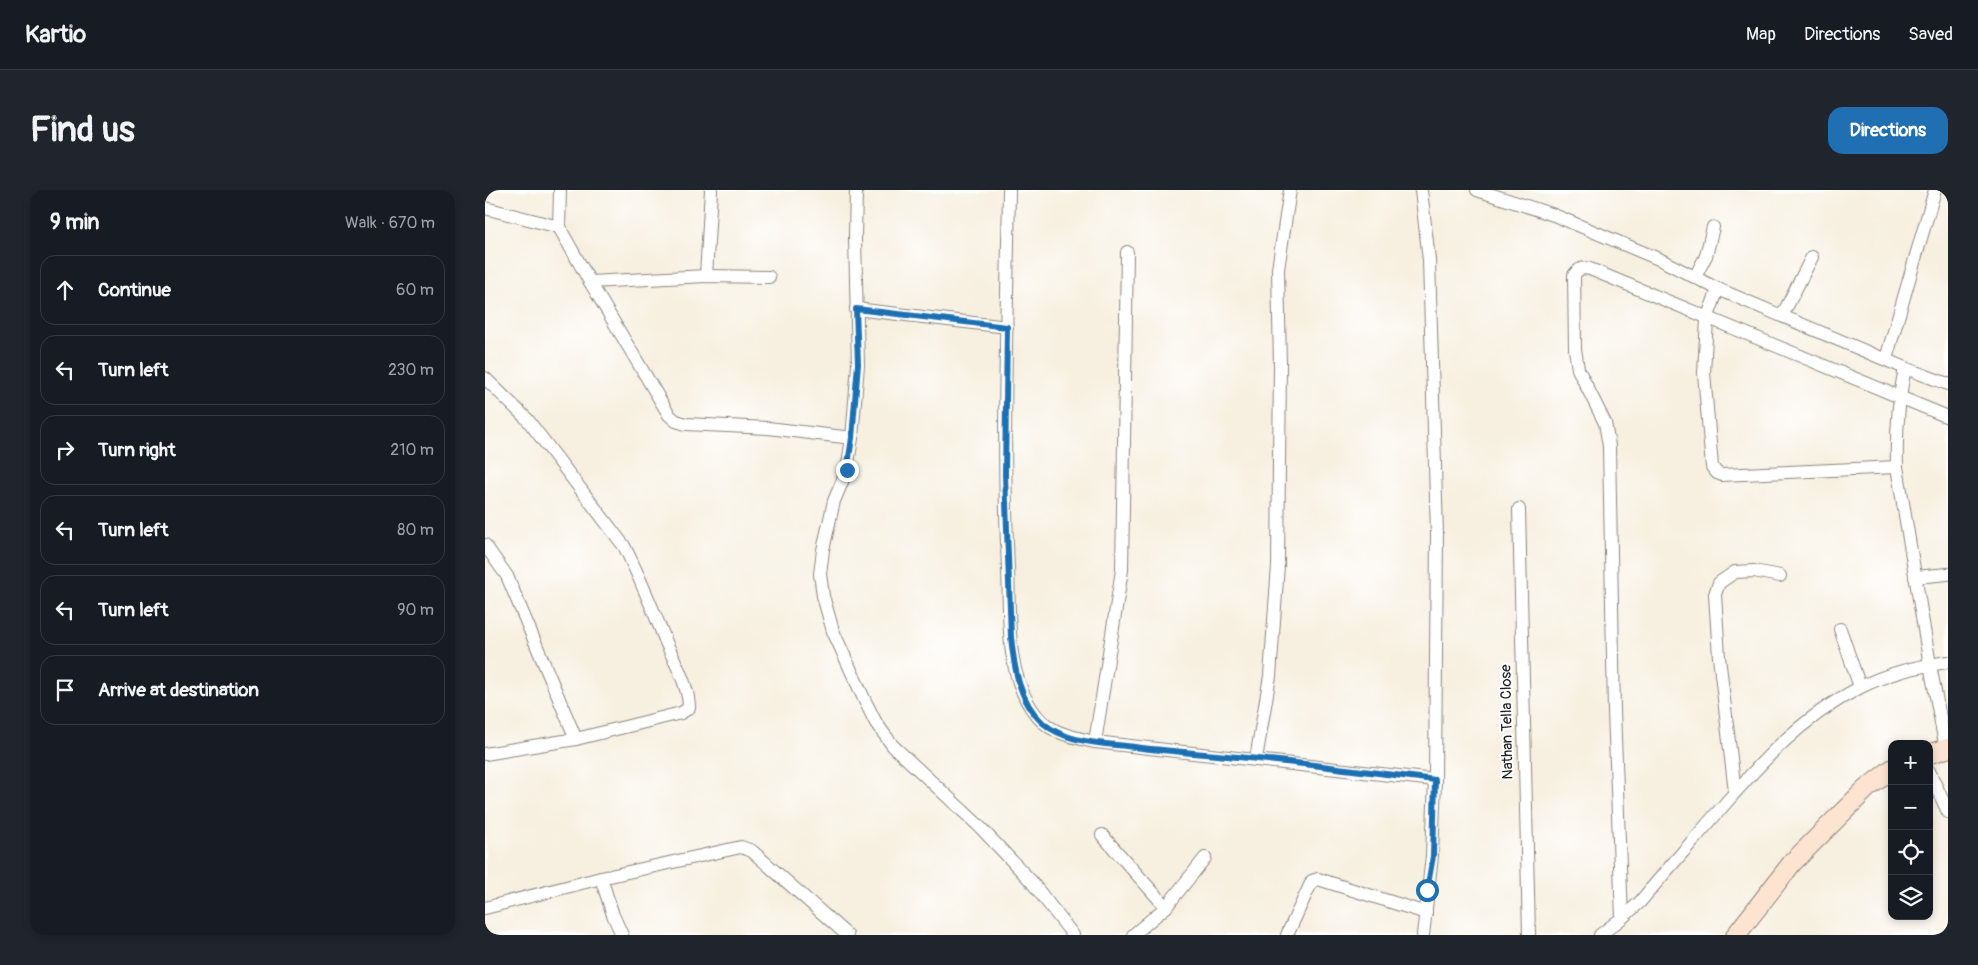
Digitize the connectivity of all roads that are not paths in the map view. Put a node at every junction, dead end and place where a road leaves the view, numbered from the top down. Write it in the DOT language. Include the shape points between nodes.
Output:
graph roads {
  1 [pos="560,190"];
  2 [pos="711,190"];
  3 [pos="856,190"];
  4 [pos="1009,190"];
  5 [pos="1290,190"];
  6 [pos="1421,190"];
  7 [pos="1477,190"];
  8 [pos="1935,190"];
  9 [pos="485,208"];
  10 [pos="559,227"];
  11 [pos="1713,227"];
  12 [pos="1127,252"];
  13 [pos="1812,257"];
  14 [pos="706,276"];
  15 [pos="769,277"];
  16 [pos="1695,277"];
  17 [pos="590,282"];
  18 [pos="1718,289"];
  19 [pos="856,309"];
  20 [pos="1782,316"];
  21 [pos="1707,319"];
  22 [pos="1007,327"];
  23 [pos="1886,359"];
  24 [pos="1905,368"];
  25 [pos="485,378"];
  26 [pos="1948,384"];
  27 [pos="1899,397"];
  28 [pos="1948,417"];
  29 [pos="852,438"];
  30 [pos="1897,467"];
  31 [pos="1519,509"];
  32 [pos="485,545"];
  33 [pos="1948,574"];
  34 [pos="1780,576"];
  35 [pos="1915,577"];
  36 [pos="1839,629"];
  37 [pos="1948,662"];
  38 [pos="1930,665"];
  39 [pos="1860,687"];
  40 [pos="576,739"];
  41 [pos="1095,742"];
  42 [pos="1941,751"];
  43 [pos="485,754"];
  44 [pos="1256,758"];
  45 [pos="1888,772"];
  46 [pos="1933,779"];
  47 [pos="1435,780"];
  48 [pos="1735,792"];
  49 [pos="1948,812"];
  50 [pos="1102,835"];
  51 [pos="1205,858"];
  52 [pos="601,878"];
  53 [pos="1166,907"];
  54 [pos="485,908"];
  55 [pos="1426,913"];
  56 [pos="1622,918"];
  57 [pos="1739,934"];
  58 [pos="622,935"];
  59 [pos="847,935"];
  60 [pos="1073,935"];
  61 [pos="1133,935"];
  62 [pos="1287,935"];
  63 [pos="1423,935"];
  64 [pos="1529,935"];
  65 [pos="1600,935"];
  1 -- 10 [label="street"];
  2 -- 14 [label="street"];
  3 -- 19 [label="street"];
  4 -- 22 [label="street"];
  5 -- 44 [label="street" via="1278,269 1278,565 1270,676"];
  6 -- 47 [label="street" via="1429,260 1437,534"];
  7 -- 16 [label="street" via="1554,215"];
  8 -- 23 [label="street"];
  9 -- 10 [label="street"];
  10 -- 17 [label="street"];
  11 -- 16 [label="street" via="1707,256"];
  12 -- 41 [label="street" via="1121,570"];
  13 -- 20 [label="street"];
  14 -- 15 [label="street"];
  14 -- 17 [label="street"];
  16 -- 18 [label="street"];
  17 -- 29 [label="street" via="669,415 676,421"];
  18 -- 20 [label="street"];
  18 -- 21 [label="street"];
  19 -- 22 [label="street"];
  19 -- 29 [label="street" via="858,364"];
  20 -- 23 [label="street"];
  21 -- 27 [label="street"];
  21 -- 30 [label="street" via="1704,373 1712,467 1717,473"];
  21 -- 56 [label="street" via="1589,269 1577,270 1574,275 1578,369 1605,423 1609,446"];
  22 -- 41 [label="street" via="1005,518 1013,663 1022,692 1043,723 1061,734"];
  23 -- 24 [label="street"];
  24 -- 26 [label="street"];
  24 -- 27 [label="street"];
  25 -- 40 [label="street" via="527,419 624,546 689,698 689,708 681,713"];
  27 -- 28 [label="street"];
  27 -- 30 [label="street"];
  29 -- 60 [label="street" via="847,470 834,501 820,574 833,631 876,723 893,746 985,832 1031,881"];
  30 -- 35 [label="street"];
  31 -- 64 [label="street, Nathan Tella Close"];
  32 -- 40 [label="street" via="507,576"];
  33 -- 35 [label="street"];
  34 -- 48 [label="street" via="1754,571 1735,572 1719,583 1715,594"];
  35 -- 38 [label="street"];
  36 -- 39 [label="street"];
  37 -- 38 [label="street"];
  38 -- 39 [label="street" via="1889,675"];
  38 -- 42 [label="street"];
  39 -- 48 [label="street" via="1803,723"];
  40 -- 43 [label="street"];
  41 -- 44 [label="street"];
  44 -- 47 [label="street"];
  45 -- 57 [label="main road" via="1866,789 1792,863"];
  46 -- 49 [label="street"];
  47 -- 55 [label="street" via="1433,856"];
  48 -- 56 [label="street"];
  50 -- 53 [label="street"];
  51 -- 53 [label="street"];
  52 -- 54 [label="street"];
  52 -- 58 [label="street"];
  52 -- 59 [label="street" via="741,847 753,852"];
  53 -- 61 [label="street"];
  55 -- 62 [label="street" via="1318,879 1312,882"];
  55 -- 63 [label="street"];
  56 -- 65 [label="street"];
}
